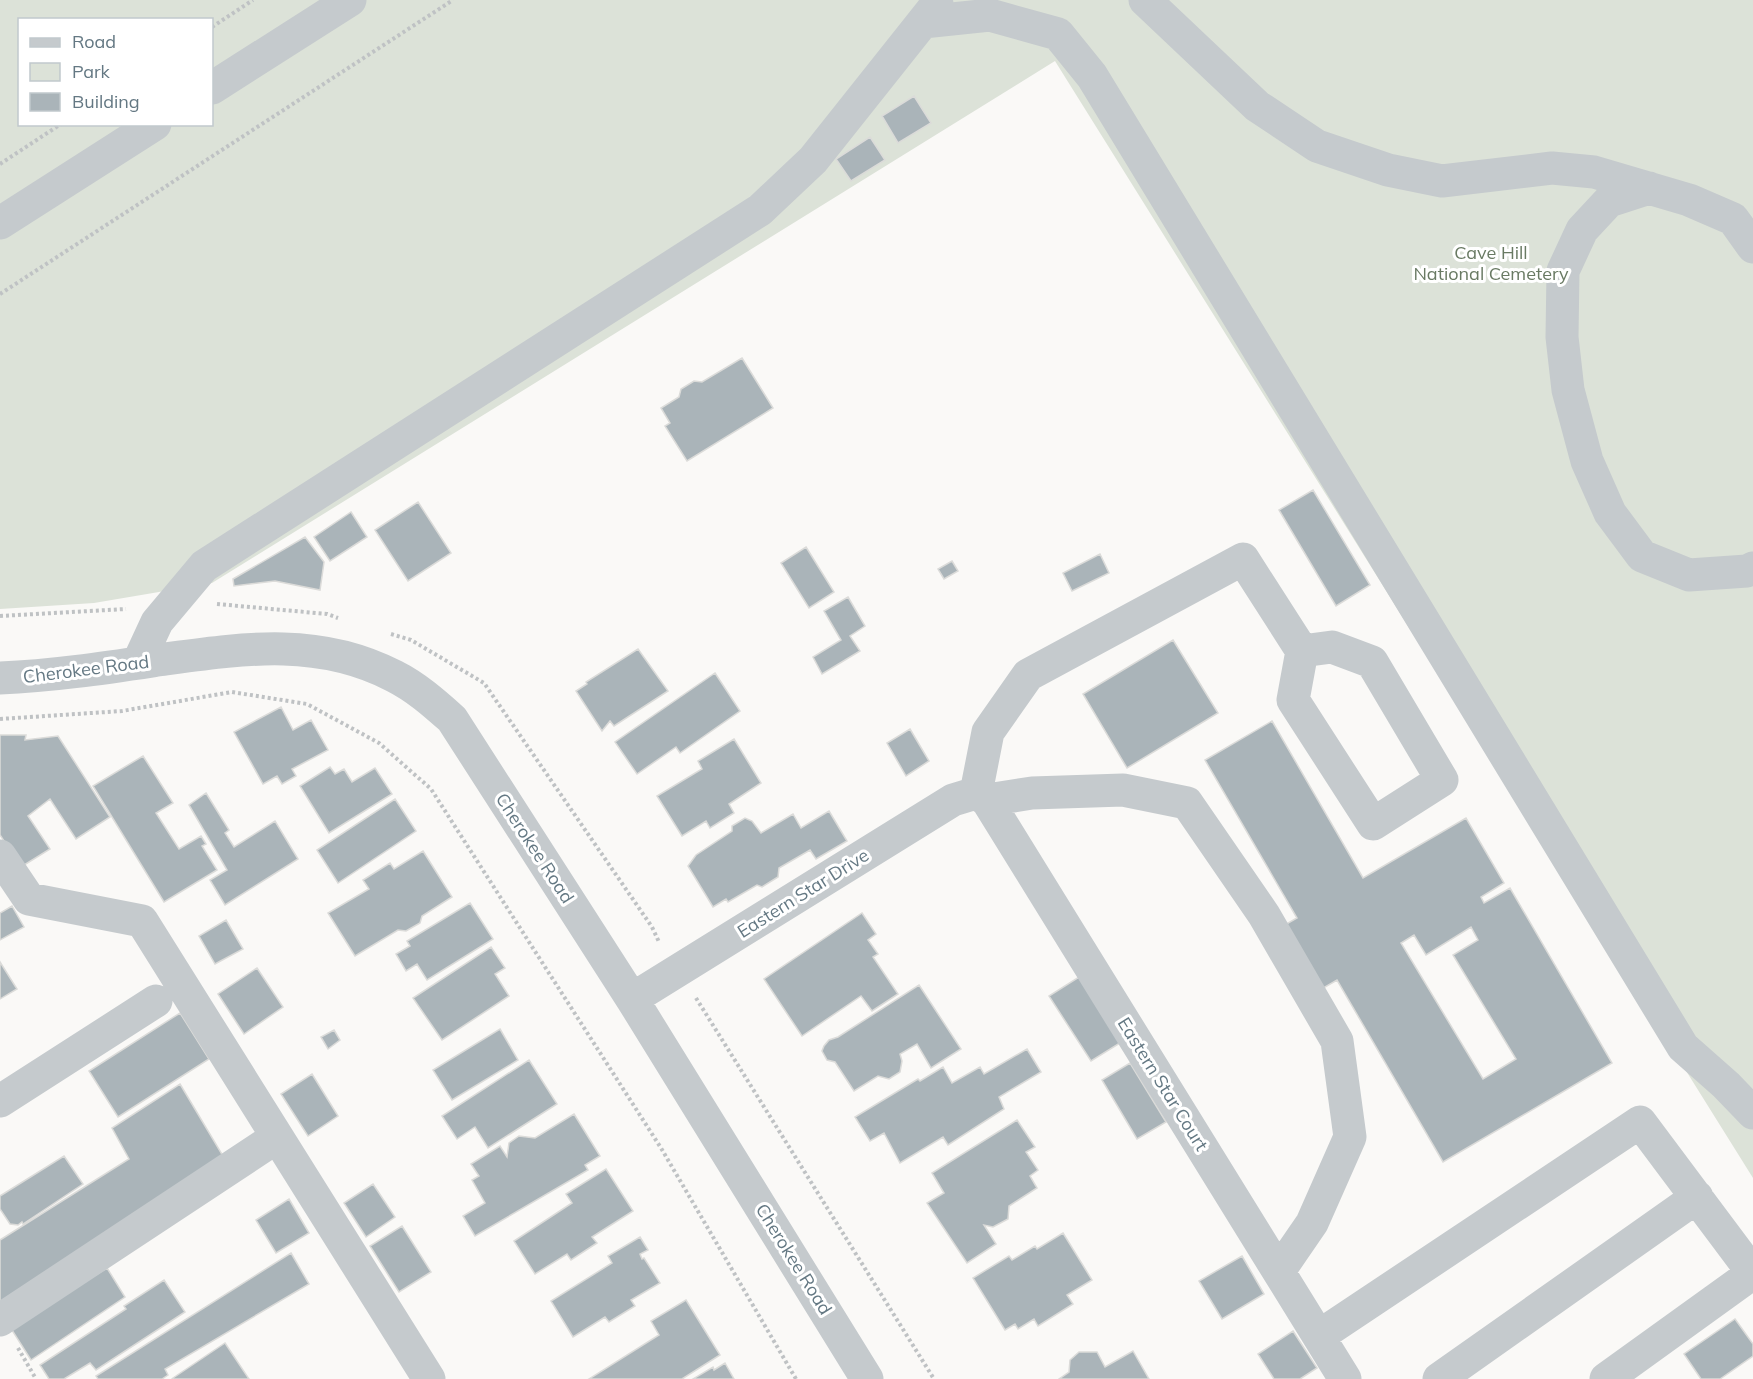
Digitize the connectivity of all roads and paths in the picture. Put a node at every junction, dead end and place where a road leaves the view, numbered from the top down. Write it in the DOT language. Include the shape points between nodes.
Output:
graph roads {
  1 [pos="252,0"];
  2 [pos="350,0"];
  3 [pos="453,0"];
  4 [pos="1145,0"];
  5 [pos="932,11"];
  6 [pos="213,26"];
  7 [pos="213,87"];
  8 [pos="58,126"];
  9 [pos="152,126"];
  10 [pos="0,164"];
  11 [pos="1649,188"];
  12 [pos="0,223"];
  13 [pos="1753,247"];
  14 [pos="0,294"];
  15 [pos="1753,568"];
  16 [pos="1302,651"];
  17 [pos="138,663"];
  18 [pos="0,678"];
  19 [pos="0,718"];
  20 [pos="981,796"];
  21 [pos="0,856"];
  22 [pos="632,999"];
  23 [pos="156,1001"];
  24 [pos="0,1101"];
  25 [pos="1753,1113"];
  26 [pos="277,1137"];
  27 [pos="1696,1197"];
  28 [pos="1278,1271"];
  29 [pos="1753,1273"];
  30 [pos="0,1320"];
  31 [pos="1319,1336"];
  32 [pos="429,1379"];
  33 [pos="796,1379"];
  34 [pos="867,1379"];
  35 [pos="1345,1379"];
  36 [pos="1439,1379"];
  37 [pos="1606,1379"];
  1 -- 6 [label="path"];
  2 -- 7 [label="street"];
  3 -- 14 [label="path"];
  4 -- 11 [label="street" via="1257,106 1317,146 1388,170 1442,181 1552,168 1594,172"];
  5 -- 17 [label="street" via="813,160 760,210 204,566 157,622"];
  5 -- 25 [label="street" via="990,15 1058,34 1092,76 1683,1047"];
  8 -- 10 [label="path"];
  9 -- 12 [label="street"];
  11 -- 13 [label="street" via="1733,219"];
  11 -- 15 [label="street" via="1609,201 1582,230 1563,271 1562,337 1568,390 1587,461 1610,513 1642,556 1689,575 1747,572"];
  16 -- 16 [label="street" via="1293,700 1373,824 1442,780 1372,662 1332,647"];
  16 -- 20 [label="street" via="1243,559 1028,675 988,732"];
  17 -- 18 [label="street, Cherokee Road"];
  17 -- 22 [label="street, Cherokee Road" via="242,649 323,651 393,675 422,693 452,719"];
  19 -- 33 [label="path" via="122,711 232,692 307,704 379,743 431,789 661,1148"];
  20 -- 22 [label="street, Eastern Star Drive" via="953,800"];
  20 -- 28 [label="street, Eastern Star Court"];
  20 -- 28 [label="street, Eastern Star Drive" via="1123,790 1187,803 1264,915 1337,1041 1350,1137 1312,1223"];
  21 -- 26 [label="street" via="29,899 142,921"];
  22 -- 34 [label="street, Cherokee Road"];
  23 -- 24 [label="street"];
  26 -- 30 [label="street"];
  26 -- 32 [label="street"];
  27 -- 29 [label="street"];
  27 -- 31 [label="street" via="1640,1122"];
  27 -- 36 [label="street"];
  28 -- 31 [label="street, Eastern Star Court"];
  29 -- 37 [label="street"];
  31 -- 35 [label="street, Eastern Star Court"];
}
